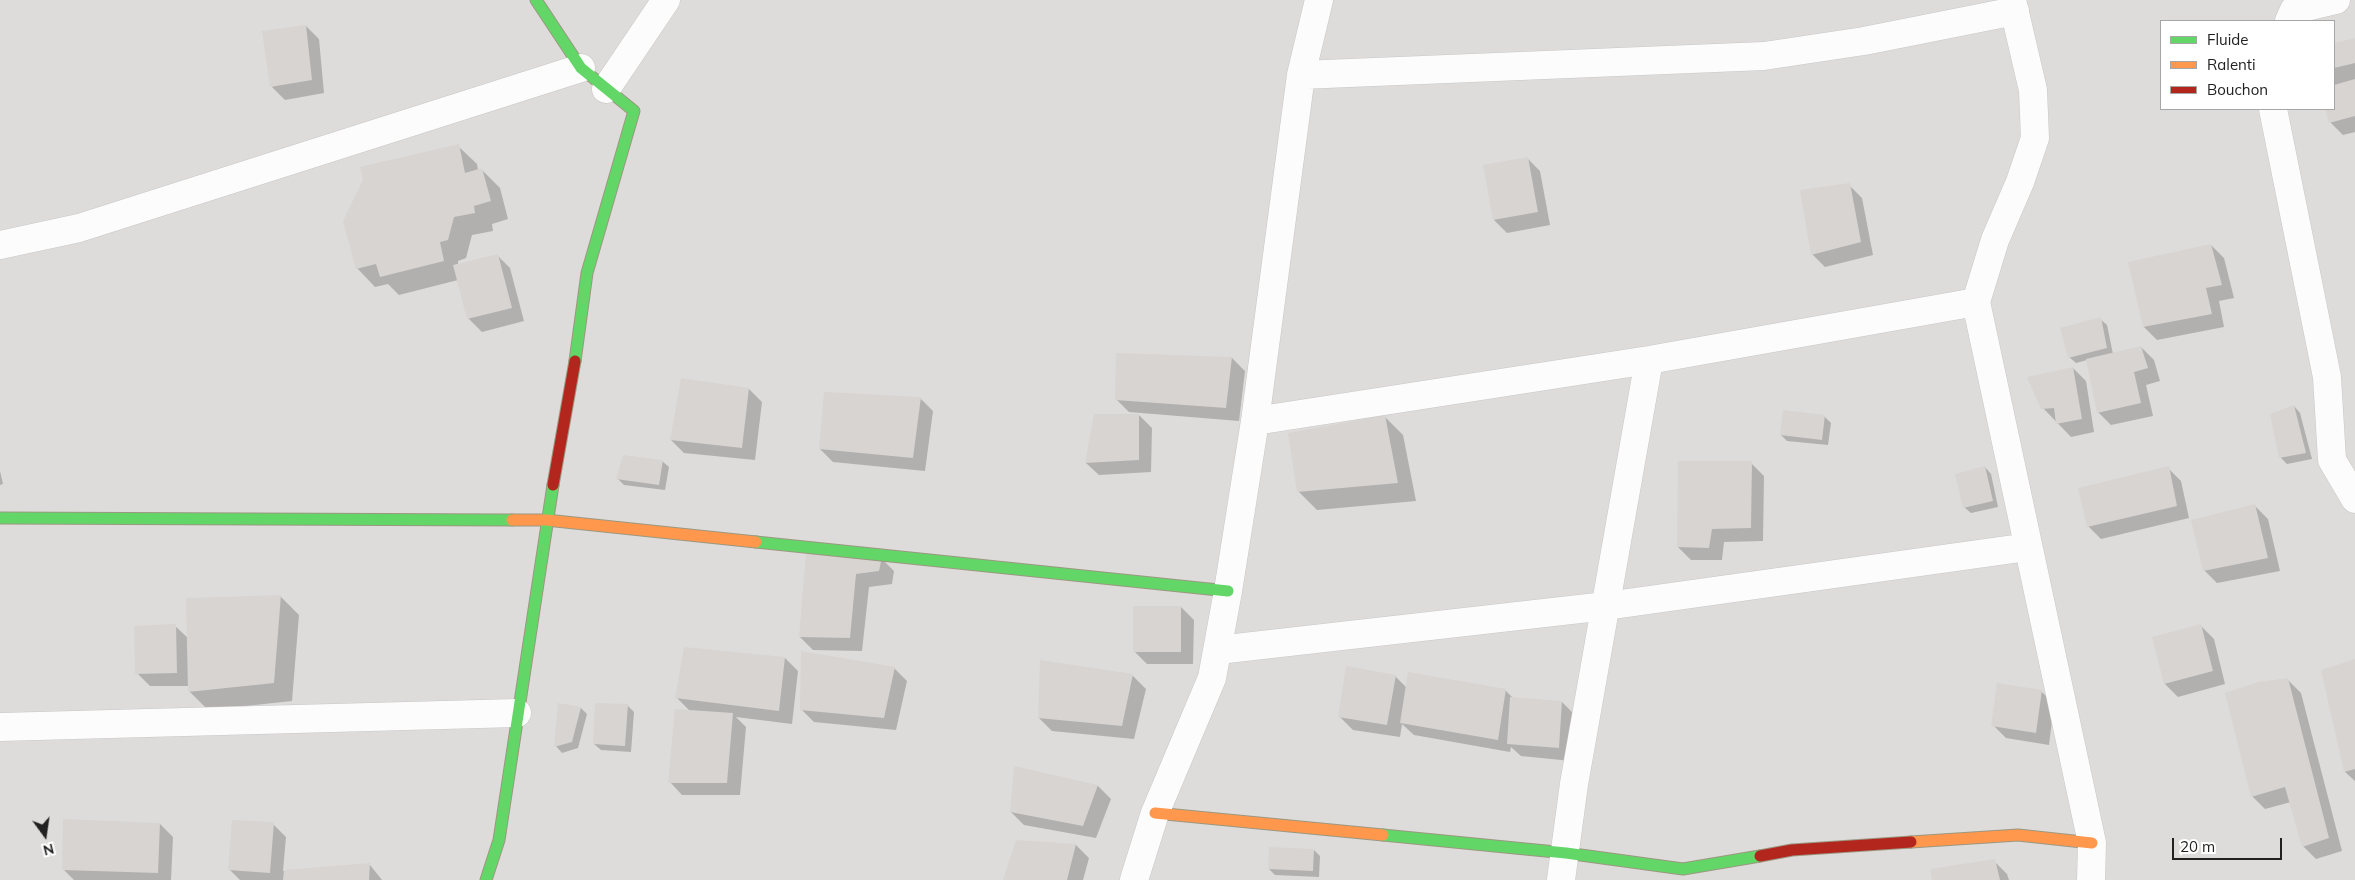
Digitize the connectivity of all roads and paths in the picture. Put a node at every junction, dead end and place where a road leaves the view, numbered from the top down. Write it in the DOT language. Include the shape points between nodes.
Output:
graph roads {
  1 [pos="536,0"];
  2 [pos="666,0"];
  3 [pos="1319,0"];
  4 [pos="2336,0"];
  5 [pos="2013,6"];
  6 [pos="2289,20"];
  7 [pos="581,68"];
  8 [pos="1301,75"];
  9 [pos="606,89"];
  10 [pos="2273,110"];
  11 [pos="0,245"];
  12 [pos="1976,302"];
  13 [pos="1649,360"];
  14 [pos="1255,421"];
  15 [pos="2355,499"];
  16 [pos="0,518"];
  17 [pos="546,520"];
  18 [pos="2028,547"];
  19 [pos="1228,591"];
  20 [pos="1606,606"];
  21 [pos="1218,650"];
  22 [pos="517,713"];
  23 [pos="0,727"];
  24 [pos="1155,813"];
  25 [pos="2092,843"];
  26 [pos="1566,853"];
  27 [pos="1680,874"];
  28 [pos="486,880"];
  29 [pos="1134,880"];
  30 [pos="1561,880"];
  31 [pos="2091,880"];
  1 -- 7 [label="street"];
  2 -- 9 [label="street"];
  3 -- 8 [label="street"];
  4 -- 6 [label="street" via="2294,10"];
  5 -- 8 [label="street" via="1864,41 1764,56"];
  5 -- 12 [label="street" via="2033,90 2035,138 1995,240"];
  7 -- 9 [label="street"];
  7 -- 11 [label="street" via="79,228"];
  8 -- 14 [label="street"];
  9 -- 17 [label="street" via="634,110 587,273 572,386"];
  10 -- 15 [label="street" via="2327,377 2332,460"];
  12 -- 13 [label="street"];
  12 -- 18 [label="street"];
  13 -- 14 [label="street"];
  13 -- 20 [label="street"];
  14 -- 19 [label="street"];
  16 -- 17 [label="street"];
  17 -- 19 [label="street"];
  17 -- 22 [label="street"];
  18 -- 20 [label="street"];
  18 -- 25 [label="street"];
  19 -- 21 [label="street"];
  20 -- 21 [label="street"];
  20 -- 26 [label="street" via="1574,784"];
  21 -- 24 [label="street" via="1212,678"];
  22 -- 23 [label="street"];
  22 -- 28 [label="street" via="498,840"];
  24 -- 26 [label="street"];
  24 -- 29 [label="street"];
  25 -- 27 [label="street" via="2018,835 1792,850"];
  25 -- 31 [label="street"];
  26 -- 27 [label="street"];
  26 -- 30 [label="street"];
}
